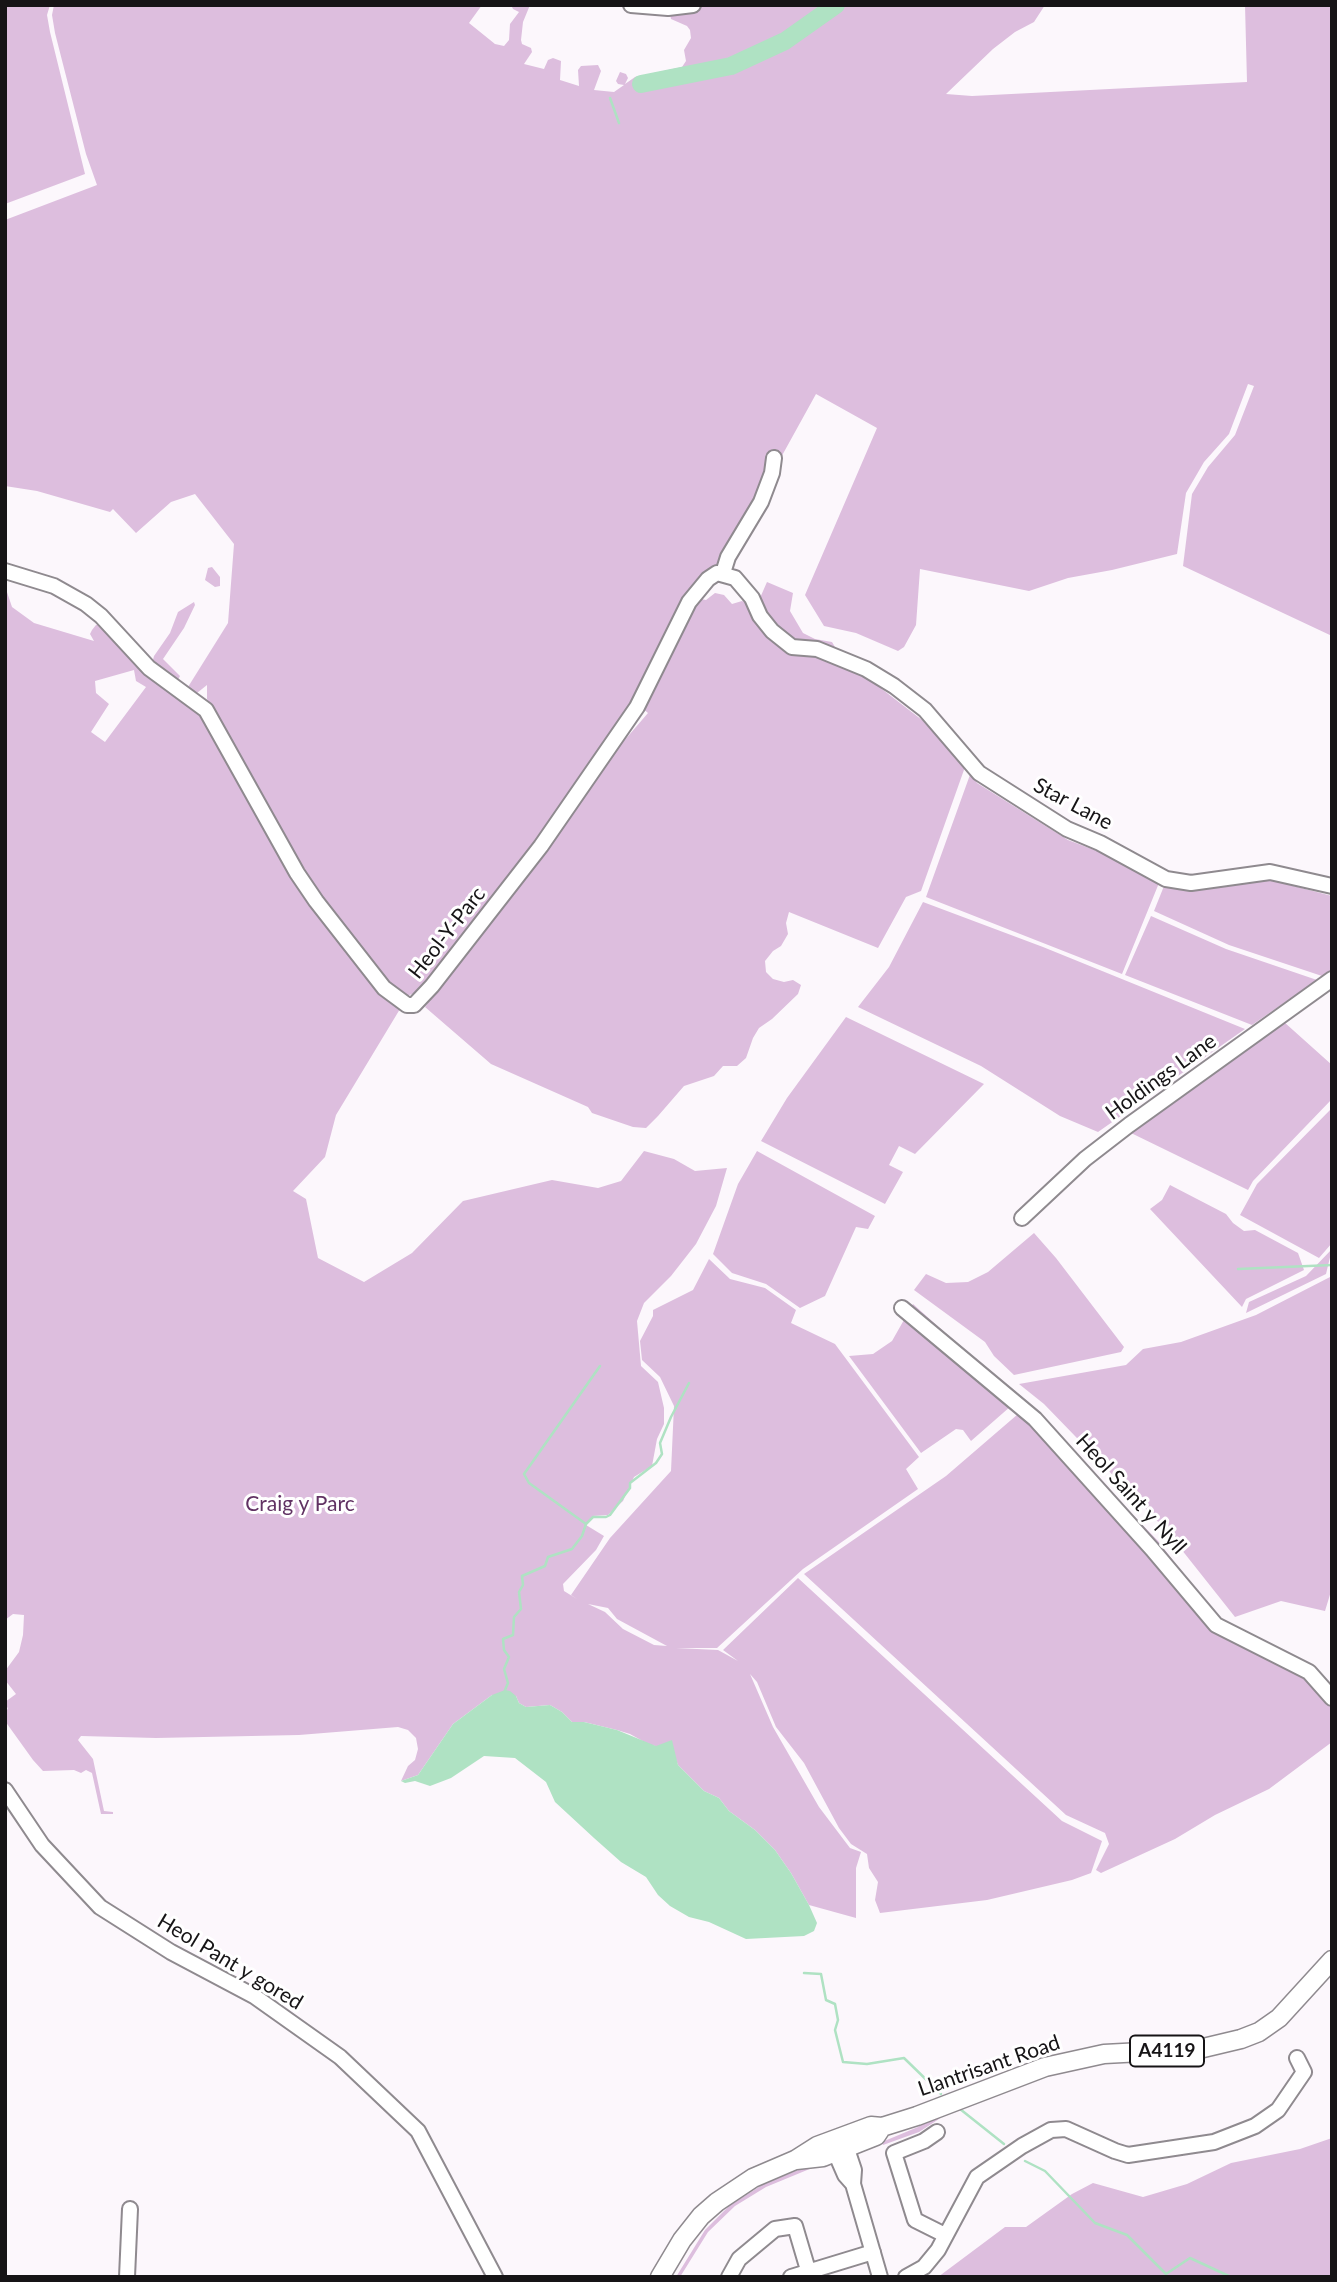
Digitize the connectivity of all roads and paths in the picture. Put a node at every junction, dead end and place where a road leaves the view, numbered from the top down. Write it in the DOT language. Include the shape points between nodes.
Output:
graph roads {
  1 [pos="631,5"];
  2 [pos="692,5"];
  3 [pos="774,458"];
  4 [pos="5,571"];
  5 [pos="723,573"];
  6 [pos="1332,886"];
  7 [pos="1332,979"];
  8 [pos="1022,1218"];
  9 [pos="902,1308"];
  10 [pos="1332,1698"];
  11 [pos="5,1790"];
  12 [pos="1332,1960"];
  13 [pos="1297,2058"];
  14 [pos="937,2132"];
  15 [pos="839,2144"];
  16 [pos="130,2209"];
  17 [pos="946,2235"];
  18 [pos="873,2252"];
  19 [pos="808,2270"];
  20 [pos="659,2275"];
  21 [pos="127,2277"];
  22 [pos="495,2277"];
  23 [pos="729,2277"];
  24 [pos="791,2277"];
  25 [pos="880,2277"];
  26 [pos="906,2277"];
  1 -- 2 [label="street"];
  3 -- 5 [label="street" via="761,502"];
  4 -- 5 [label="street, Heol-Y-Parc" via="54,586 86,604 149,668 206,710 316,901 384,988 411,1005 432,986 541,846 637,706 689,603 708,579"];
  5 -- 6 [label="street, Star Lane" via="743,585 772,631 792,647 817,649 894,686 925,710 979,773 1068,829 1166,879 1191,883 1270,872"];
  7 -- 8 [label="street, Holdings Lane" via="1129,1125"];
  9 -- 10 [label="street, Heol Saint y Nyll" via="1035,1419 1216,1625 1309,1672"];
  11 -- 22 [label="street, Heol Pant y gored" via="43,1845 100,1907 263,2002 340,2057 418,2131"];
  12 -- 15 [label="main road, Llantrisant Road / A4119" via="1279,2018 1241,2039 1199,2049 1104,2054 1045,2067 882,2127 871,2126"];
  13 -- 17 [label="street" via="1304,2072 1278,2110 1255,2126 1214,2142 1128,2155 1066,2129 1051,2130 976,2177"];
  14 -- 17 [label="street" via="894,2153 915,2220"];
  15 -- 18 [label="street" via="845,2175 853,2184"];
  15 -- 20 [label="main road, Llantrisant Road / A4119" via="806,2161 795,2160 753,2178 717,2202 701,2216"];
  16 -- 21 [label="street"];
  17 -- 26 [label="street" via="924,2267"];
  18 -- 19 [label="street"];
  18 -- 25 [label="street"];
  19 -- 23 [label="street" via="795,2226 775,2229 739,2259"];
  19 -- 24 [label="street"];
}
